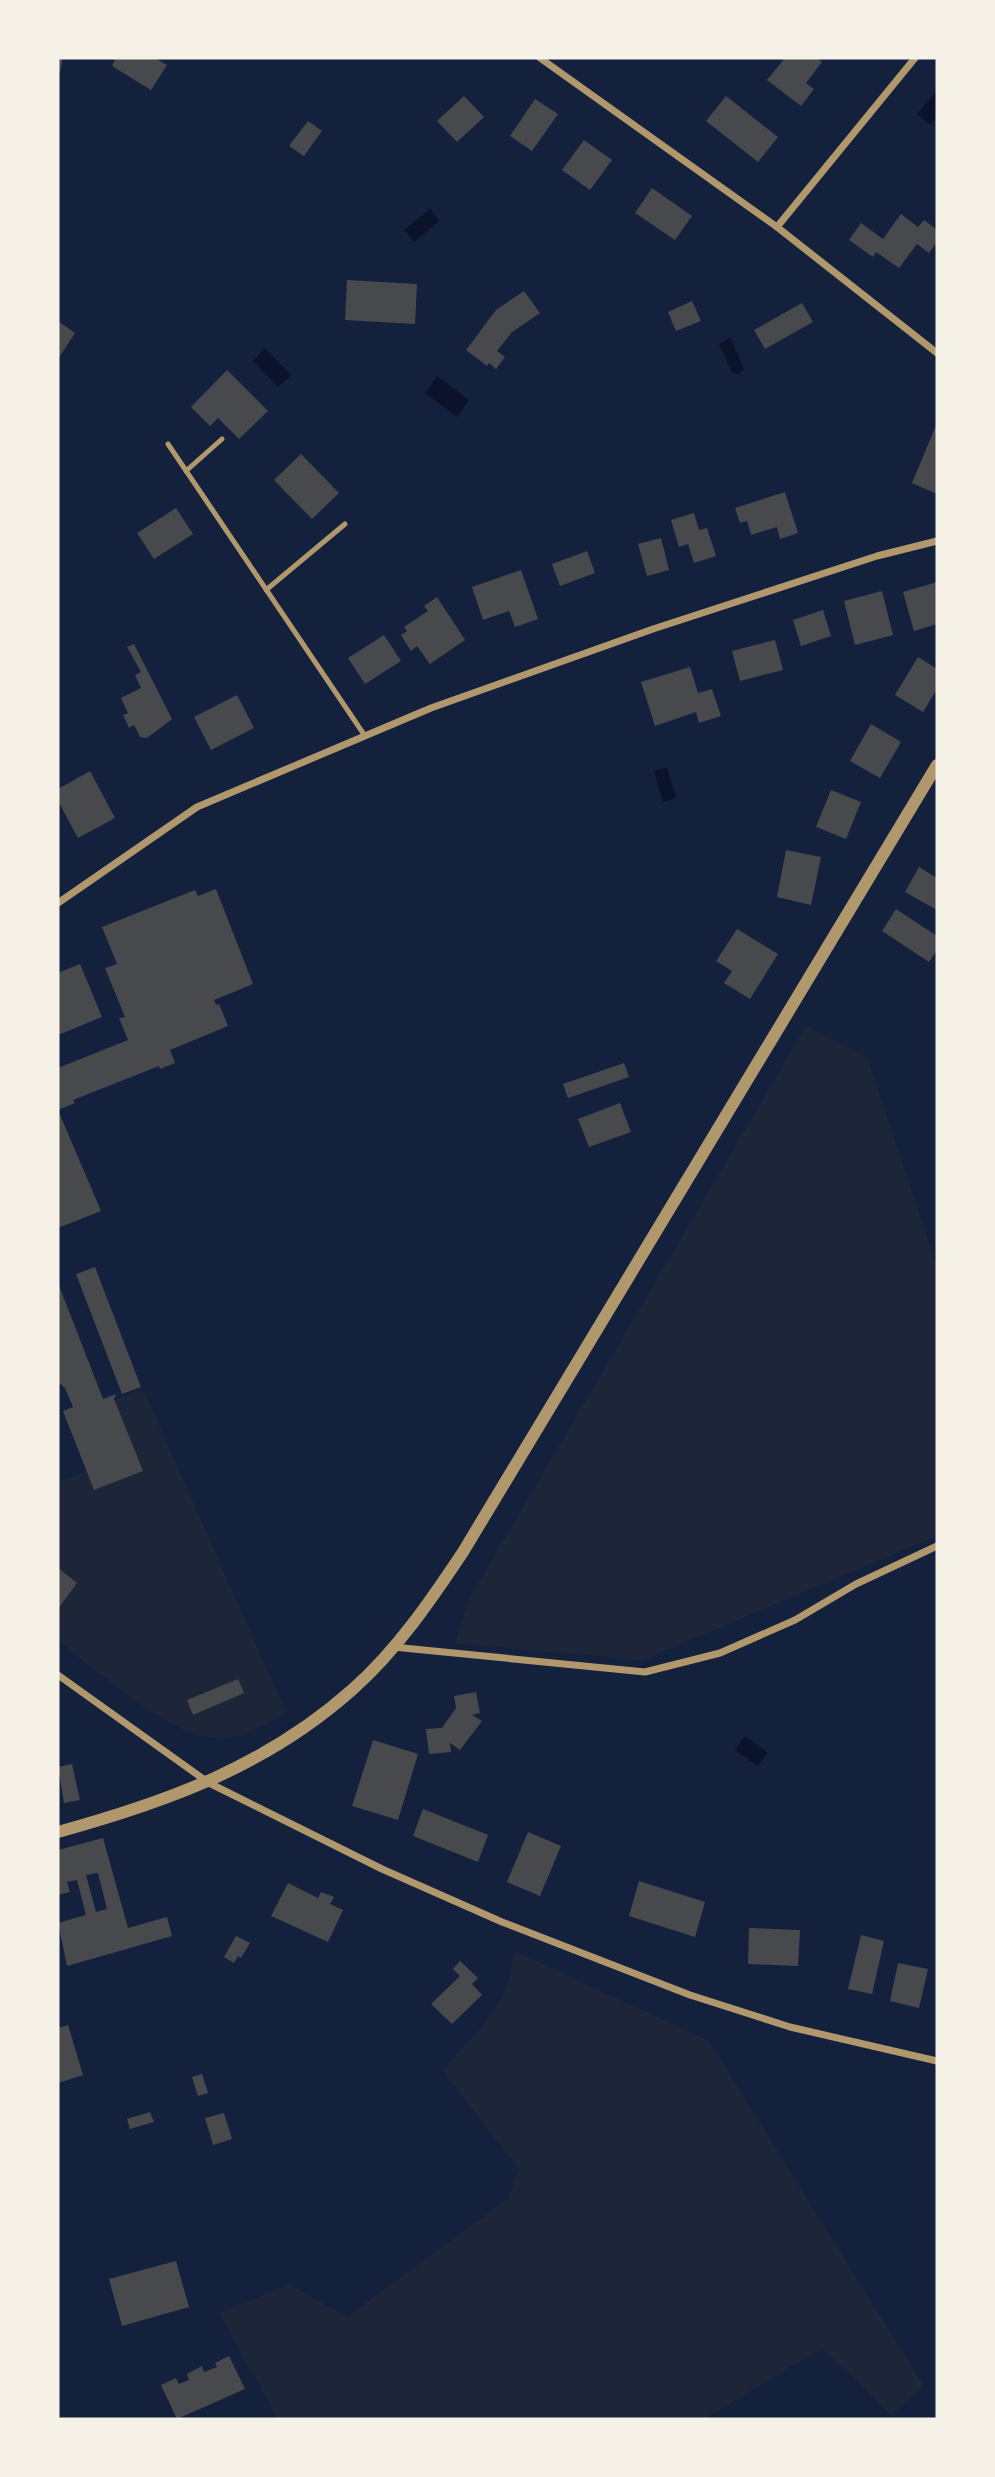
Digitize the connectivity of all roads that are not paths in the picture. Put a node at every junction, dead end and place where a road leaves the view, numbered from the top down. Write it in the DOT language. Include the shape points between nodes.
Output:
graph roads {
  1 [pos="540,58"];
  2 [pos="915,58"];
  3 [pos="777,228"];
  4 [pos="937,354"];
  5 [pos="222,439"];
  6 [pos="168,444"];
  7 [pos="186,471"];
  8 [pos="345,524"];
  9 [pos="937,541"];
  10 [pos="266,590"];
  11 [pos="365,736"];
  12 [pos="937,765"];
  13 [pos="58,904"];
  14 [pos="937,1546"];
  15 [pos="393,1647"];
  16 [pos="58,1675"];
  17 [pos="209,1783"];
  18 [pos="58,1832"];
  19 [pos="937,2062"];
  1 -- 3 [label="street"];
  2 -- 3 [label="street"];
  3 -- 4 [label="street"];
  5 -- 7 [label="lane"];
  6 -- 7 [label="lane"];
  7 -- 10 [label="lane"];
  8 -- 10 [label="lane"];
  9 -- 11 [label="street" via="653,629 430,708"];
  10 -- 11 [label="lane"];
  11 -- 13 [label="street" via="197,807"];
  12 -- 15 [label="street" via="463,1552"];
  14 -- 15 [label="street" via="856,1584 795,1620 720,1653 645,1672"];
  15 -- 17 [label="street" via="353,1689 282,1742"];
  16 -- 17 [label="street"];
  17 -- 18 [label="street"];
  17 -- 19 [label="street" via="442,1895 690,1995 790,2027"];
}
